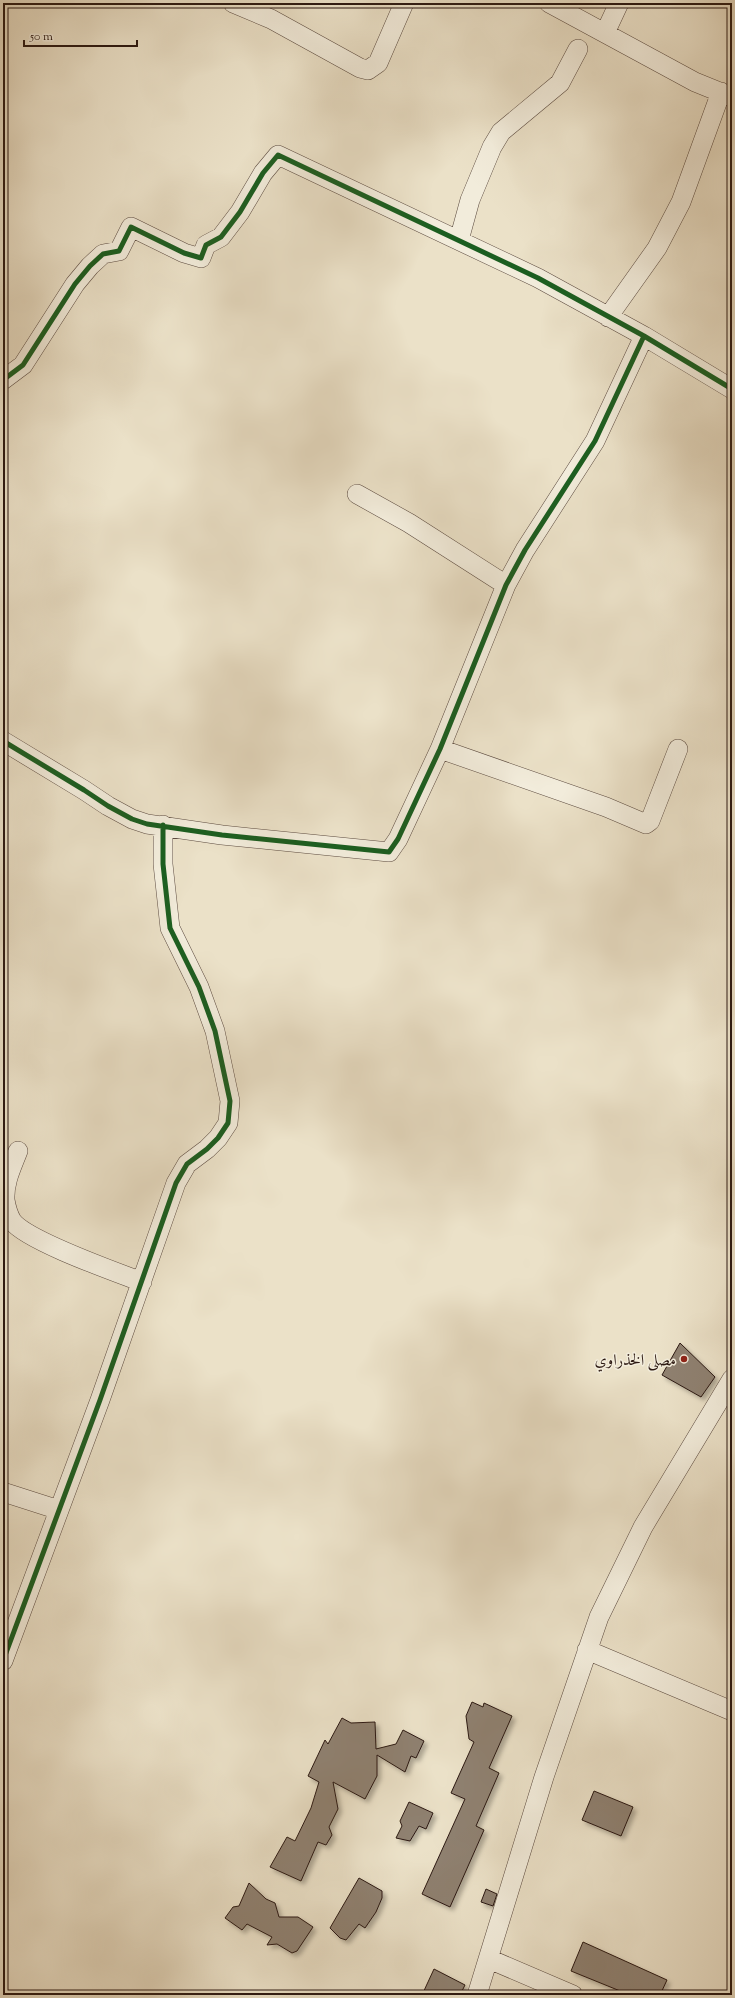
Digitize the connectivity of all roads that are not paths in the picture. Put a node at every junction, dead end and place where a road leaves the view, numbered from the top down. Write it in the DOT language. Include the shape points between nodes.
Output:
graph roads {
  1 [pos="233,3"];
  2 [pos="404,3"];
  3 [pos="549,3"];
  4 [pos="619,3"];
  5 [pos="604,33"];
  6 [pos="578,49"];
  7 [pos="726,95"];
  8 [pos="459,240"];
  9 [pos="608,317"];
  10 [pos="644,336"];
  11 [pos="3,380"];
  12 [pos="732,389"];
  13 [pos="357,494"];
  14 [pos="506,585"];
  15 [pos="3,741"];
  16 [pos="440,749"];
  17 [pos="678,749"];
  18 [pos="163,825"];
  19 [pos="18,1151"];
  20 [pos="142,1282"];
  21 [pos="732,1379"];
  22 [pos="3,1492"];
  23 [pos="59,1510"];
  24 [pos="587,1650"];
  25 [pos="3,1661"];
  26 [pos="732,1711"];
  27 [pos="489,1959"];
  28 [pos="477,1995"];
  29 [pos="573,1995"];
  1 -- 2 [label="street" via="271,19 368,70 378,63"];
  3 -- 5 [label="street"];
  4 -- 5 [label="street"];
  5 -- 7 [label="street" via="695,82"];
  6 -- 8 [label="street" via="560,83 501,132 470,200"];
  7 -- 9 [label="street" via="681,202 657,248"];
  8 -- 9 [label="street" via="538,278"];
  8 -- 11 [label="street" via="278,155 263,173 240,212 221,237 206,245 201,258 184,253 131,227 119,251 103,254 90,266 75,284 27,360"];
  9 -- 10 [label="street"];
  10 -- 12 [label="street"];
  10 -- 14 [label="street" via="595,441 525,550"];
  13 -- 14 [label="street" via="409,523"];
  14 -- 16 [label="street"];
  15 -- 18 [label="street" via="121,813 148,824"];
  16 -- 17 [label="street" via="606,807 646,824 650,821"];
  16 -- 18 [label="street" via="398,839 389,852 222,835"];
  18 -- 20 [label="street" via="163,864 170,928 200,987 215,1031 230,1101 228,1123 207,1149 187,1164 176,1183"];
  19 -- 20 [label="street" via="6,1183 6,1202 12,1221 31,1235"];
  20 -- 23 [label="street"];
  21 -- 24 [label="street" via="643,1527 599,1617"];
  22 -- 23 [label="street"];
  23 -- 25 [label="street"];
  24 -- 26 [label="street"];
  24 -- 27 [label="street" via="544,1777"];
  27 -- 28 [label="street"];
  27 -- 29 [label="street"];
}
